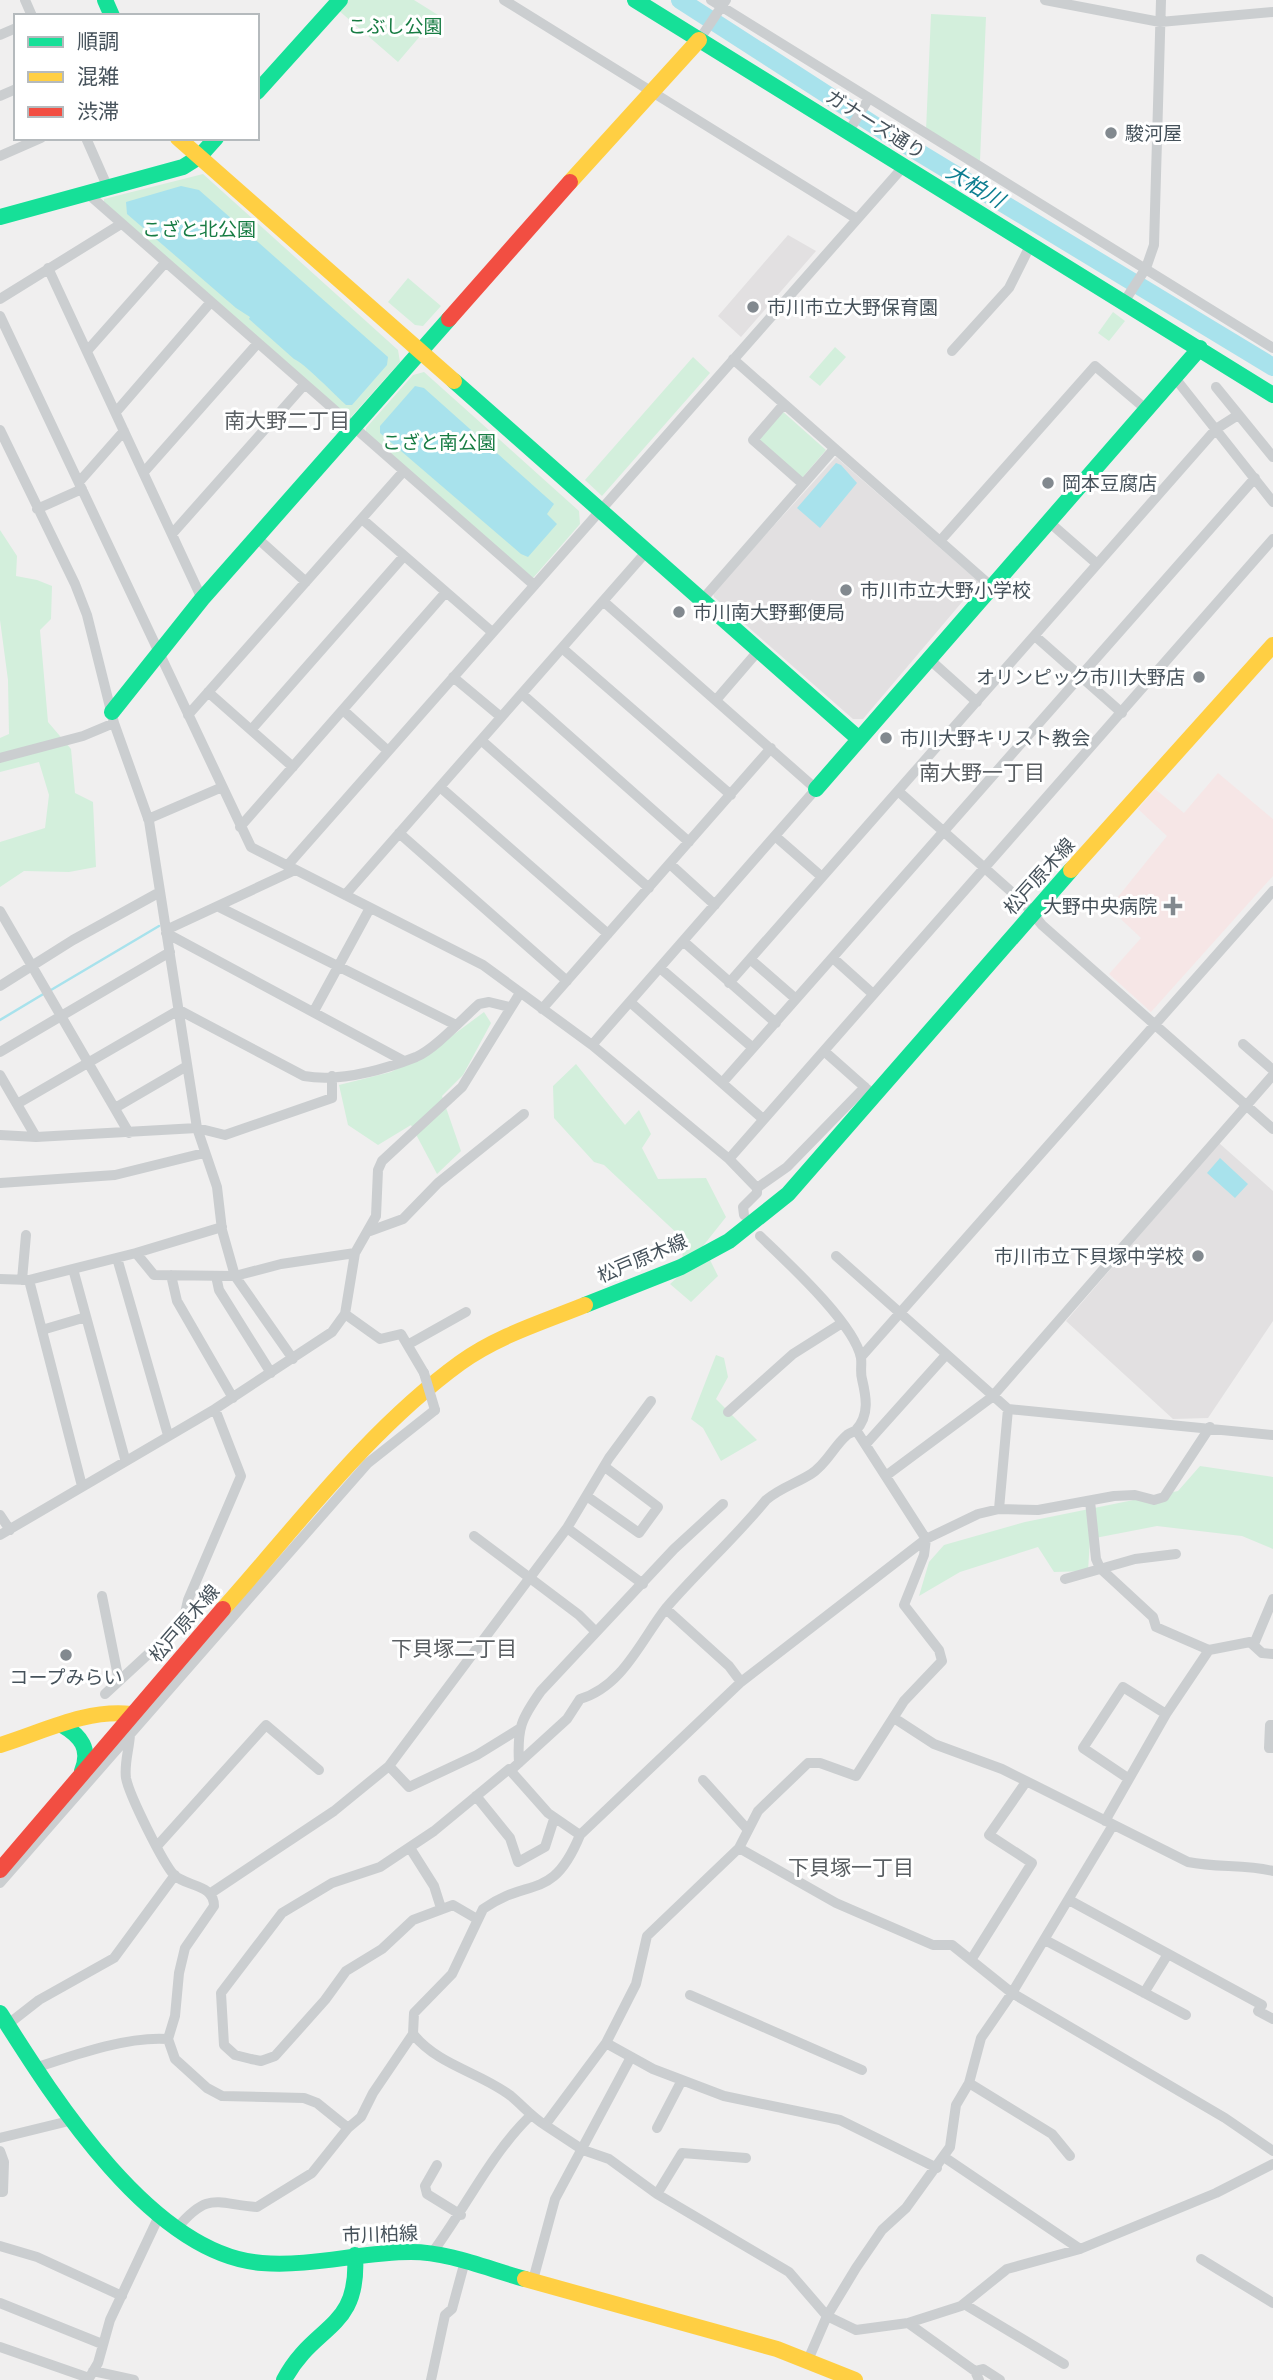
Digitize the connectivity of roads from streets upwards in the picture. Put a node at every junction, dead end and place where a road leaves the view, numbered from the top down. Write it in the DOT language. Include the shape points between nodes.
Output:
graph roads {
  1 [pos="340,0"];
  2 [pos="504,0"];
  3 [pos="635,0"];
  4 [pos="711,0"];
  5 [pos="1045,0"];
  6 [pos="1161,0"];
  7 [pos="724,3"];
  8 [pos="1273,12"];
  9 [pos="1160,22"];
  10 [pos="699,40"];
  11 [pos="259,90"];
  12 [pos="650,91"];
  13 [pos="869,98"];
  14 [pos="849,131"];
  15 [pos="36,140"];
  16 [pos="87,140"];
  17 [pos="180,140"];
  18 [pos="214,140"];
  19 [pos="0,156"];
  20 [pos="199,157"];
  21 [pos="904,166"];
  22 [pos="108,188"];
  23 [pos="87,193"];
  24 [pos="0,217"];
  25 [pos="857,219"];
  26 [pos="121,224"];
  27 [pos="1031,244"];
  28 [pos="165,263"];
  29 [pos="48,268"];
  30 [pos="1146,268"];
  31 [pos="0,299"];
  32 [pos="1124,302"];
  33 [pos="210,303"];
  34 [pos="0,316"];
  35 [pos="257,344"];
  36 [pos="1200,348"];
  37 [pos="1273,348"];
  38 [pos="87,351"];
  39 [pos="953,352"];
  40 [pos="421,353"];
  41 [pos="733,359"];
  42 [pos="1175,378"];
  43 [pos="304,385"];
  44 [pos="1216,387"];
  45 [pos="1273,394"];
  46 [pos="784,404"];
  47 [pos="1147,410"];
  48 [pos="116,412"];
  49 [pos="1238,415"];
  50 [pos="1216,429"];
  51 [pos="0,430"];
  52 [pos="354,430"];
  53 [pos="124,431"];
  54 [pos="834,449"];
  55 [pos="1273,457"];
  56 [pos="144,472"];
  57 [pos="402,473"];
  58 [pos="1255,478"];
  59 [pos="803,484"];
  60 [pos="80,486"];
  61 [pos="1273,502"];
  62 [pos="37,509"];
  63 [pos="600,510"];
  64 [pos="362,519"];
  65 [pos="1049,522"];
  66 [pos="172,534"];
  67 [pos="257,538"];
  68 [pos="1273,539"];
  69 [pos="940,541"];
  70 [pos="647,551"];
  71 [pos="404,556"];
  72 [pos="1097,564"];
  73 [pos="306,582"];
  74 [pos="534,585"];
  75 [pos="992,587"];
  76 [pos="446,592"];
  77 [pos="202,598"];
  78 [pos="702,600"];
  79 [pos="603,601"];
  80 [pos="492,632"];
  81 [pos="1035,636"];
  82 [pos="1273,645"];
  83 [pos="562,648"];
  84 [pos="758,650"];
  85 [pos="158,655"];
  86 [pos="929,660"];
  87 [pos="453,677"];
  88 [pos="1081,677"];
  89 [pos="208,692"];
  90 [pos="522,694"];
  91 [pos="716,700"];
  92 [pos="978,702"];
  93 [pos="343,709"];
  94 [pos="1122,713"];
  95 [pos="188,715"];
  96 [pos="501,717"];
  97 [pos="113,718"];
  98 [pos="251,730"];
  99 [pos="859,739"];
  100 [pos="481,740"];
  101 [pos="771,748"];
  102 [pos="388,751"];
  103 [pos="0,758"];
  104 [pos="293,767"];
  105 [pos="440,786"];
  106 [pos="220,788"];
  107 [pos="816,789"];
  108 [pos="898,791"];
  109 [pos="731,794"];
  110 [pos="148,819"];
  111 [pos="240,827"];
  112 [pos="944,832"];
  113 [pos="399,833"];
  114 [pos="775,836"];
  115 [pos="689,842"];
  116 [pos="670,864"];
  117 [pos="984,867"];
  118 [pos="291,868"];
  119 [pos="822,877"];
  120 [pos="649,888"];
  121 [pos="1273,891"];
  122 [pos="160,892"];
  123 [pos="345,895"];
  124 [pos="715,905"];
  125 [pos="219,907"];
  126 [pos="370,908"];
  127 [pos="0,911"];
  128 [pos="1033,913"];
  129 [pos="166,931"];
  130 [pos="608,934"];
  131 [pos="683,942"];
  132 [pos="170,952"];
  133 [pos="833,958"];
  134 [pos="750,959"];
  135 [pos="32,965"];
  136 [pos="338,966"];
  137 [pos="660,968"];
  138 [pos="567,981"];
  139 [pos="729,982"];
  140 [pos="0,986"];
  141 [pos="520,993"];
  142 [pos="873,994"];
  143 [pos="796,999"];
  144 [pos="630,1002"];
  145 [pos="509,1007"];
  146 [pos="542,1009"];
  147 [pos="178,1010"];
  148 [pos="314,1011"];
  149 [pos="61,1016"];
  150 [pos="776,1023"];
  151 [pos="1155,1024"];
  152 [pos="456,1025"];
  153 [pos="1242,1044"];
  154 [pos="592,1045"];
  155 [pos="753,1048"];
  156 [pos="824,1051"];
  157 [pos="0,1052"];
  158 [pos="402,1060"];
  159 [pos="88,1063"];
  160 [pos="187,1066"];
  161 [pos="1273,1073"];
  162 [pos="0,1075"];
  163 [pos="332,1076"];
  164 [pos="722,1083"];
  165 [pos="870,1092"];
  166 [pos="18,1104"];
  167 [pos="1246,1105"];
  168 [pos="115,1108"];
  169 [pos="524,1114"];
  170 [pos="763,1119"];
  171 [pos="197,1128"];
  172 [pos="1273,1129"];
  173 [pos="129,1133"];
  174 [pos="0,1135"];
  175 [pos="36,1137"];
  176 [pos="204,1153"];
  177 [pos="729,1158"];
  178 [pos="0,1183"];
  179 [pos="757,1188"];
  180 [pos="744,1214"];
  181 [pos="222,1227"];
  182 [pos="370,1231"];
  183 [pos="26,1234"];
  184 [pos="760,1236"];
  185 [pos="136,1253"];
  186 [pos="355,1253"];
  187 [pos="836,1256"];
  188 [pos="117,1258"];
  189 [pos="73,1269"];
  190 [pos="171,1275"];
  191 [pos="216,1276"];
  192 [pos="235,1276"];
  193 [pos="0,1279"];
  194 [pos="26,1280"];
  195 [pos="466,1312"];
  196 [pos="345,1314"];
  197 [pos="900,1314"];
  198 [pos="86,1317"];
  199 [pos="842,1323"];
  200 [pos="42,1330"];
  201 [pos="409,1344"];
  202 [pos="945,1356"];
  203 [pos="861,1357"];
  204 [pos="293,1359"];
  205 [pos="271,1373"];
  206 [pos="992,1397"];
  207 [pos="233,1398"];
  208 [pos="650,1401"];
  209 [pos="215,1409"];
  210 [pos="1008,1409"];
  211 [pos="728,1412"];
  212 [pos="1210,1427"];
  213 [pos="856,1430"];
  214 [pos="1273,1435"];
  215 [pos="168,1436"];
  216 [pos="866,1444"];
  217 [pos="125,1459"];
  218 [pos="605,1467"];
  219 [pos="887,1475"];
  220 [pos="82,1486"];
  221 [pos="588,1497"];
  222 [pos="1090,1501"];
  223 [pos="723,1504"];
  224 [pos="999,1509"];
  225 [pos="0,1515"];
  226 [pos="567,1528"];
  227 [pos="5,1533"];
  228 [pos="474,1536"];
  229 [pos="926,1539"];
  230 [pos="1176,1555"];
  231 [pos="1101,1569"];
  232 [pos="531,1579"];
  233 [pos="1065,1579"];
  234 [pos="643,1584"];
  235 [pos="247,1591"];
  236 [pos="102,1596"];
  237 [pos="1273,1599"];
  238 [pos="666,1609"];
  239 [pos="596,1632"];
  240 [pos="1254,1644"];
  241 [pos="1209,1650"];
  242 [pos="1273,1654"];
  243 [pos="119,1681"];
  244 [pos="741,1682"];
  245 [pos="105,1694"];
  246 [pos="131,1714"];
  247 [pos="1166,1714"];
  248 [pos="894,1718"];
  249 [pos="62,1725"];
  250 [pos="1273,1725"];
  251 [pos="519,1729"];
  252 [pos="130,1735"];
  253 [pos="0,1745"];
  254 [pos="1273,1748"];
  255 [pos="389,1766"];
  256 [pos="515,1767"];
  257 [pos="319,1770"];
  258 [pos="1129,1779"];
  259 [pos="703,1780"];
  260 [pos="1026,1782"];
  261 [pos="76,1783"];
  262 [pos="476,1796"];
  263 [pos="554,1819"];
  264 [pos="1109,1823"];
  265 [pos="748,1830"];
  266 [pos="580,1835"];
  267 [pos="158,1845"];
  268 [pos="410,1848"];
  269 [pos="739,1848"];
  270 [pos="0,1870"];
  271 [pos="1273,1871"];
  272 [pos="174,1875"];
  273 [pos="0,1883"];
  274 [pos="211,1893"];
  275 [pos="1069,1900"];
  276 [pos="440,1908"];
  277 [pos="477,1919"];
  278 [pos="1045,1940"];
  279 [pos="1168,1954"];
  280 [pos="971,1960"];
  281 [pos="1012,1993"];
  282 [pos="1144,1993"];
  283 [pos="690,1995"];
  284 [pos="1186,2015"];
  285 [pos="4,2019"];
  286 [pos="1273,2019"];
  287 [pos="413,2034"];
  288 [pos="168,2039"];
  289 [pos="606,2043"];
  290 [pos="631,2057"];
  291 [pos="35,2068"];
  292 [pos="862,2070"];
  293 [pos="682,2080"];
  294 [pos="969,2083"];
  295 [pos="530,2116"];
  296 [pos="69,2121"];
  297 [pos="545,2125"];
  298 [pos="348,2128"];
  299 [pos="657,2128"];
  300 [pos="0,2138"];
  301 [pos="583,2150"];
  302 [pos="0,2151"];
  303 [pos="1273,2151"];
  304 [pos="1070,2156"];
  305 [pos="944,2157"];
  306 [pos="746,2158"];
  307 [pos="1273,2164"];
  308 [pos="438,2165"];
  309 [pos="937,2168"];
  310 [pos="0,2192"];
  311 [pos="657,2194"];
  312 [pos="160,2214"];
  313 [pos="460,2216"];
  314 [pos="178,2227"];
  315 [pos="0,2246"];
  316 [pos="1080,2249"];
  317 [pos="432,2253"];
  318 [pos="355,2255"];
  319 [pos="1200,2259"];
  320 [pos="465,2261"];
  321 [pos="533,2280"];
  322 [pos="122,2296"];
  323 [pos="0,2303"];
  324 [pos="1273,2303"];
  325 [pos="964,2304"];
  326 [pos="827,2316"];
  327 [pos="908,2323"];
  328 [pos="102,2344"];
  329 [pos="0,2347"];
  330 [pos="808,2360"];
  331 [pos="1064,2364"];
  332 [pos="977,2375"];
  333 [pos="90,2376"];
  334 [pos="134,2380"];
  335 [pos="284,2380"];
  336 [pos="430,2380"];
  337 [pos="855,2380"];
  338 [pos="1000,2380"];
  1 -- 11 [label="street"];
  2 -- 12 [label="street"];
  3 -- 10 [label="street, ガナーズ通り"];
  4 -- 7 [label="street"];
  5 -- 9 [label="street"];
  6 -- 9 [label="street"];
  7 -- 10 [label="street"];
  7 -- 13 [label="street"];
  8 -- 9 [label="street"];
  9 -- 30 [label="street" via="1154,245"];
  10 -- 12 [label="street"];
  10 -- 14 [label="street, ガナーズ通り"];
  12 -- 25 [label="street"];
  12 -- 40 [label="street"];
  13 -- 14 [label="street"];
  13 -- 30 [label="street"];
  14 -- 21 [label="street, ガナーズ通り"];
  15 -- 19 [label="street"];
  16 -- 22 [label="street"];
  17 -- 20 [label="street"];
  18 -- 20 [label="street"];
  20 -- 22 [label="street" via="183,167"];
  20 -- 40 [label="street"];
  21 -- 25 [label="street"];
  21 -- 27 [label="street, ガナーズ通り"];
  22 -- 23 [label="street"];
  23 -- 24 [label="street"];
  23 -- 26 [label="street"];
  25 -- 41 [label="street"];
  26 -- 28 [label="street"];
  26 -- 29 [label="street"];
  27 -- 32 [label="street, ガナーズ通り"];
  27 -- 39 [label="street" via="1009,288"];
  28 -- 33 [label="street"];
  28 -- 38 [label="street"];
  29 -- 31 [label="street"];
  29 -- 38 [label="street"];
  30 -- 32 [label="street"];
  30 -- 37 [label="street"];
  32 -- 36 [label="street, ガナーズ通り"];
  33 -- 35 [label="street"];
  33 -- 48 [label="street"];
  34 -- 60 [label="street"];
  35 -- 43 [label="street"];
  35 -- 56 [label="street"];
  36 -- 42 [label="street"];
  36 -- 45 [label="street, ガナーズ通り"];
  38 -- 48 [label="street"];
  40 -- 52 [label="street"];
  40 -- 63 [label="street"];
  41 -- 46 [label="street"];
  41 -- 63 [label="street"];
  42 -- 47 [label="street"];
  42 -- 50 [label="street"];
  43 -- 52 [label="street"];
  43 -- 66 [label="street"];
  44 -- 49 [label="street"];
  46 -- 54 [label="street"];
  46 -- 59 [label="street" via="753,440"];
  47 -- 65 [label="street"];
  47 -- 69 [label="street" via="1095,366"];
  48 -- 53 [label="street"];
  49 -- 50 [label="street"];
  49 -- 55 [label="street"];
  50 -- 58 [label="street"];
  50 -- 72 [label="street"];
  51 -- 62 [label="street"];
  52 -- 57 [label="street"];
  52 -- 67 [label="street"];
  53 -- 56 [label="street"];
  53 -- 60 [label="street"];
  54 -- 59 [label="street"];
  54 -- 69 [label="street"];
  56 -- 66 [label="street"];
  57 -- 64 [label="street"];
  57 -- 74 [label="street"];
  58 -- 61 [label="street"];
  58 -- 88 [label="street"];
  59 -- 78 [label="street"];
  60 -- 62 [label="street"];
  60 -- 85 [label="street"];
  62 -- 97 [label="street" via="83,605"];
  63 -- 70 [label="street"];
  63 -- 74 [label="street"];
  64 -- 71 [label="street"];
  64 -- 73 [label="street"];
  65 -- 72 [label="street"];
  65 -- 75 [label="street"];
  66 -- 77 [label="street"];
  67 -- 73 [label="street"];
  67 -- 77 [label="street"];
  68 -- 94 [label="street"];
  69 -- 75 [label="street"];
  70 -- 78 [label="street"];
  70 -- 79 [label="street"];
  71 -- 76 [label="street"];
  71 -- 98 [label="street"];
  72 -- 81 [label="street"];
  73 -- 89 [label="street"];
  74 -- 80 [label="street"];
  75 -- 86 [label="street"];
  76 -- 80 [label="street"];
  76 -- 93 [label="street"];
  77 -- 85 [label="street"];
  78 -- 84 [label="street"];
  79 -- 83 [label="street"];
  79 -- 91 [label="street"];
  80 -- 87 [label="street"];
  81 -- 88 [label="street"];
  81 -- 92 [label="street"];
  82 -- 128 [label="street, 松戸原木線"];
  83 -- 90 [label="street"];
  83 -- 109 [label="street"];
  84 -- 91 [label="street"];
  84 -- 99 [label="street"];
  85 -- 95 [label="street"];
  85 -- 97 [label="street"];
  86 -- 92 [label="street"];
  86 -- 99 [label="street"];
  87 -- 96 [label="street"];
  87 -- 102 [label="street"];
  88 -- 94 [label="street"];
  88 -- 112 [label="street"];
  89 -- 95 [label="street"];
  89 -- 98 [label="street"];
  90 -- 96 [label="street"];
  90 -- 115 [label="street"];
  91 -- 101 [label="street"];
  92 -- 108 [label="street"];
  93 -- 102 [label="street"];
  93 -- 104 [label="street"];
  94 -- 117 [label="street"];
  95 -- 106 [label="street"];
  96 -- 100 [label="street"];
  97 -- 103 [label="street" via="83,736"];
  97 -- 110 [label="street"];
  98 -- 104 [label="street"];
  99 -- 107 [label="street"];
  100 -- 105 [label="street"];
  100 -- 120 [label="street"];
  101 -- 107 [label="street"];
  101 -- 109 [label="street"];
  102 -- 118 [label="street"];
  104 -- 111 [label="street"];
  105 -- 113 [label="street"];
  105 -- 130 [label="street"];
  106 -- 110 [label="street"];
  106 -- 111 [label="street"];
  107 -- 114 [label="street"];
  108 -- 112 [label="street"];
  108 -- 119 [label="street"];
  109 -- 115 [label="street"];
  110 -- 122 [label="street"];
  111 -- 118 [label="street" via="251,847"];
  112 -- 117 [label="street"];
  112 -- 133 [label="street"];
  113 -- 123 [label="street"];
  113 -- 138 [label="street"];
  114 -- 119 [label="street"];
  114 -- 124 [label="street"];
  115 -- 116 [label="street"];
  116 -- 120 [label="street"];
  116 -- 124 [label="street"];
  117 -- 128 [label="street"];
  117 -- 142 [label="street"];
  118 -- 123 [label="street"];
  118 -- 125 [label="street"];
  119 -- 134 [label="street"];
  120 -- 130 [label="street"];
  121 -- 151 [label="street"];
  122 -- 129 [label="street"];
  122 -- 135 [label="street"];
  123 -- 126 [label="street"];
  124 -- 131 [label="street"];
  125 -- 129 [label="street"];
  125 -- 136 [label="street"];
  126 -- 136 [label="street"];
  126 -- 141 [label="street" via="483,965"];
  127 -- 135 [label="street"];
  128 -- 151 [label="street"];
  128 -- 165 [label="street, 松戸原木線"];
  129 -- 132 [label="street"];
  129 -- 148 [label="street"];
  130 -- 138 [label="street"];
  131 -- 137 [label="street"];
  131 -- 139 [label="street"];
  132 -- 147 [label="street"];
  132 -- 149 [label="street"];
  133 -- 142 [label="street"];
  133 -- 143 [label="street"];
  134 -- 139 [label="street"];
  134 -- 143 [label="street"];
  135 -- 140 [label="street"];
  135 -- 149 [label="street"];
  136 -- 148 [label="street"];
  136 -- 152 [label="street"];
  137 -- 144 [label="street"];
  137 -- 155 [label="street"];
  138 -- 146 [label="street"];
  139 -- 150 [label="street"];
  141 -- 145 [label="street"];
  141 -- 146 [label="street"];
  142 -- 156 [label="street"];
  143 -- 150 [label="street"];
  144 -- 154 [label="street"];
  144 -- 164 [label="street"];
  145 -- 152 [label="street" via="479,1004"];
  145 -- 182 [label="street" via="462,1087 383,1161"];
  146 -- 154 [label="street"];
  147 -- 159 [label="street"];
  147 -- 160 [label="street"];
  147 -- 163 [label="street" via="304,1076"];
  148 -- 158 [label="street"];
  149 -- 157 [label="street"];
  149 -- 159 [label="street"];
  150 -- 155 [label="street"];
  151 -- 167 [label="street"];
  151 -- 197 [label="street"];
  152 -- 158 [label="street" via="418,1056"];
  153 -- 161 [label="street"];
  154 -- 177 [label="street"];
  155 -- 164 [label="street"];
  156 -- 165 [label="street"];
  156 -- 170 [label="street"];
  158 -- 163 [label="street" via="363,1074"];
  159 -- 166 [label="street"];
  159 -- 168 [label="street"];
  160 -- 168 [label="street"];
  160 -- 171 [label="street"];
  161 -- 167 [label="street"];
  162 -- 166 [label="street"];
  163 -- 171 [label="street" via="331,1098 226,1135"];
  164 -- 170 [label="street"];
  165 -- 179 [label="street"];
  165 -- 235 [label="street, 松戸原木線" via="788,1194 729,1241 681,1267 505,1336 430,1386 393,1417"];
  166 -- 175 [label="street"];
  167 -- 172 [label="street"];
  167 -- 206 [label="street"];
  168 -- 173 [label="street"];
  169 -- 182 [label="street" via="438,1183 404,1219"];
  170 -- 177 [label="street"];
  171 -- 173 [label="street"];
  171 -- 176 [label="street"];
  173 -- 175 [label="street"];
  174 -- 175 [label="street"];
  176 -- 178 [label="street" via="115,1175"];
  176 -- 181 [label="street" via="217,1188"];
  177 -- 179 [label="street"];
  179 -- 180 [label="street" via="743,1207"];
  181 -- 185 [label="street"];
  181 -- 192 [label="street"];
  182 -- 186 [label="street"];
  183 -- 194 [label="street"];
  184 -- 199 [label="street"];
  185 -- 188 [label="street"];
  185 -- 190 [label="street" via="154,1275"];
  186 -- 192 [label="street"];
  186 -- 196 [label="street"];
  187 -- 197 [label="street"];
  188 -- 189 [label="street"];
  188 -- 215 [label="street"];
  189 -- 194 [label="street"];
  189 -- 198 [label="street"];
  190 -- 191 [label="street"];
  190 -- 207 [label="street" via="177,1301"];
  191 -- 192 [label="street"];
  191 -- 205 [label="street" via="219,1290"];
  192 -- 204 [label="street"];
  193 -- 194 [label="street"];
  194 -- 200 [label="street"];
  195 -- 201 [label="street"];
  196 -- 201 [label="street" via="380,1339 401,1334"];
  196 -- 204 [label="street" via="332,1332"];
  197 -- 202 [label="street"];
  197 -- 203 [label="street"];
  198 -- 200 [label="street"];
  198 -- 217 [label="street"];
  199 -- 203 [label="street"];
  199 -- 211 [label="street" via="793,1354"];
  200 -- 220 [label="street"];
  201 -- 235 [label="street, bridge" via="435,1410 368,1463"];
  202 -- 206 [label="street"];
  202 -- 216 [label="street"];
  203 -- 213 [label="street" via="866,1406"];
  204 -- 205 [label="street"];
  205 -- 207 [label="street"];
  206 -- 210 [label="street"];
  206 -- 219 [label="street"];
  207 -- 209 [label="street"];
  208 -- 218 [label="street"];
  209 -- 215 [label="street"];
  209 -- 243 [label="street" via="241,1476 183,1622"];
  210 -- 212 [label="street"];
  210 -- 224 [label="street"];
  212 -- 214 [label="street"];
  212 -- 222 [label="street" via="1164,1497 1154,1500 1135,1495"];
  213 -- 216 [label="street"];
  213 -- 238 [label="street" via="821,1466 766,1500"];
  215 -- 217 [label="street"];
  216 -- 219 [label="street"];
  217 -- 220 [label="street"];
  218 -- 221 [label="street"];
  218 -- 221 [label="street" via="658,1507 639,1533"];
  219 -- 229 [label="street"];
  220 -- 227 [label="street"];
  221 -- 226 [label="street"];
  222 -- 224 [label="street" via="1038,1510"];
  222 -- 231 [label="street"];
  223 -- 234 [label="street"];
  224 -- 229 [label="street"];
  225 -- 227 [label="street"];
  226 -- 232 [label="street"];
  226 -- 234 [label="street"];
  228 -- 232 [label="street"];
  229 -- 244 [label="street"];
  229 -- 248 [label="street" via="904,1605 939,1650 942,1661"];
  230 -- 231 [label="street" via="1135,1559"];
  231 -- 233 [label="street"];
  231 -- 241 [label="street" via="1153,1617 1156,1627"];
  232 -- 239 [label="street"];
  232 -- 255 [label="street"];
  234 -- 239 [label="street"];
  235 -- 246 [label="street, 松戸原木線"];
  235 -- 252 [label="street"];
  236 -- 243 [label="street"];
  237 -- 240 [label="street"];
  238 -- 244 [label="street"];
  238 -- 256 [label="street" via="630,1661 580,1699 567,1718"];
  239 -- 251 [label="street" via="541,1691"];
  240 -- 241 [label="street"];
  240 -- 242 [label="street" via="1262,1653"];
  241 -- 247 [label="street"];
  243 -- 245 [label="street"];
  244 -- 266 [label="street"];
  246 -- 249 [label="street" via="94,1714"];
  246 -- 261 [label="street, 松戸原木線"];
  247 -- 258 [label="street"];
  247 -- 258 [label="street" via="1123,1687 1083,1748"];
  248 -- 260 [label="street" via="934,1744 974,1756"];
  248 -- 265 [label="street" via="856,1776 808,1763 758,1811"];
  249 -- 253 [label="street"];
  249 -- 261 [label="street" via="86,1747"];
  250 -- 254 [label="street" via="1269,1748"];
  251 -- 255 [label="street" via="410,1787"];
  251 -- 256 [label="street"];
  252 -- 267 [label="street" via="126,1780 133,1805"];
  252 -- 273 [label="street"];
  255 -- 274 [label="street" via="334,1811"];
  256 -- 262 [label="street"];
  256 -- 263 [label="street"];
  257 -- 267 [label="street" via="266,1725"];
  258 -- 264 [label="street"];
  259 -- 265 [label="street"];
  260 -- 264 [label="street"];
  260 -- 280 [label="street" via="989,1835 1032,1863"];
  261 -- 270 [label="street, 松戸原木線"];
  262 -- 263 [label="street" via="510,1838 519,1862 545,1847"];
  262 -- 268 [label="street"];
  263 -- 266 [label="street"];
  264 -- 271 [label="street" via="1188,1862"];
  264 -- 275 [label="street"];
  265 -- 269 [label="street"];
  266 -- 277 [label="street" via="559,1874 492,1903"];
  267 -- 272 [label="street"];
  268 -- 276 [label="street" via="434,1886"];
  268 -- 276 [label="street" via="380,1867 332,1883 282,1913 221,1993 224,2045 235,2055 251,2059 275,2056 346,1971 382,1949 413,1920"];
  269 -- 280 [label="street" via="836,1903 933,1945 952,1945"];
  269 -- 289 [label="street" via="647,1936 636,1984"];
  272 -- 274 [label="street"];
  272 -- 285 [label="street" via="114,1958"];
  274 -- 288 [label="street" via="214,1906 185,1948"];
  275 -- 278 [label="street"];
  275 -- 279 [label="street"];
  276 -- 277 [label="street" via="453,1905"];
  277 -- 287 [label="street" via="453,1974 414,2012"];
  278 -- 281 [label="street"];
  278 -- 282 [label="street"];
  279 -- 282 [label="street"];
  279 -- 286 [label="street" via="1262,2005 1258,2011"];
  280 -- 281 [label="street"];
  281 -- 294 [label="street" via="981,2038"];
  281 -- 303 [label="street" via="1213,2110"];
  282 -- 284 [label="street"];
  283 -- 292 [label="street"];
  285 -- 291 [label="street, 市川柏線"];
  287 -- 295 [label="street" via="438,2058 512,2097"];
  287 -- 298 [label="street" via="361,2117"];
  288 -- 291 [label="street" via="141,2039"];
  288 -- 298 [label="street" via="175,2059 215,2093 304,2098"];
  289 -- 290 [label="street"];
  289 -- 297 [label="street"];
  290 -- 293 [label="street"];
  290 -- 301 [label="street"];
  291 -- 296 [label="street, 市川柏線"];
  293 -- 299 [label="street"];
  293 -- 309 [label="street" via="724,2096 840,2120"];
  294 -- 304 [label="street" via="1052,2134"];
  294 -- 305 [label="street" via="956,2105 950,2147"];
  295 -- 297 [label="street"];
  295 -- 313 [label="street" via="491,2165"];
  296 -- 300 [label="street"];
  296 -- 312 [label="street, 市川柏線" via="118,2179"];
  297 -- 301 [label="street"];
  298 -- 314 [label="street" via="312,2172 267,2202 257,2207 210,2200"];
  301 -- 311 [label="street" via="609,2160"];
  301 -- 321 [label="street" via="555,2199"];
  302 -- 310 [label="street" via="5,2178"];
  305 -- 309 [label="street"];
  305 -- 316 [label="street"];
  306 -- 311 [label="street" via="682,2153"];
  307 -- 316 [label="street" via="1216,2193"];
  308 -- 313 [label="street" via="425,2186 427,2194"];
  309 -- 326 [label="street" via="882,2230"];
  311 -- 326 [label="street" via="789,2272"];
  312 -- 314 [label="street, 市川柏線"];
  312 -- 322 [label="street"];
  313 -- 317 [label="street"];
  314 -- 318 [label="street, 市川柏線" via="223,2252 259,2263"];
  315 -- 322 [label="street" via="37,2257"];
  316 -- 325 [label="street" via="1007,2269"];
  317 -- 318 [label="street, 市川柏線"];
  317 -- 320 [label="street, 市川柏線"];
  318 -- 335 [label="street" via="359,2282 353,2301 298,2357"];
  319 -- 324 [label="street"];
  320 -- 321 [label="street, 市川柏線"];
  320 -- 336 [label="street" via="452,2309 445,2315"];
  321 -- 330 [label="street, 市川柏線"];
  322 -- 328 [label="street"];
  323 -- 328 [label="street"];
  325 -- 327 [label="street"];
  325 -- 331 [label="street"];
  326 -- 327 [label="street" via="856,2330"];
  326 -- 330 [label="street"];
  327 -- 332 [label="street"];
  328 -- 333 [label="street"];
  329 -- 333 [label="street"];
  330 -- 337 [label="street, 市川柏線"];
  332 -- 338 [label="street" via="983,2369"];
  333 -- 334 [label="street"];
}
